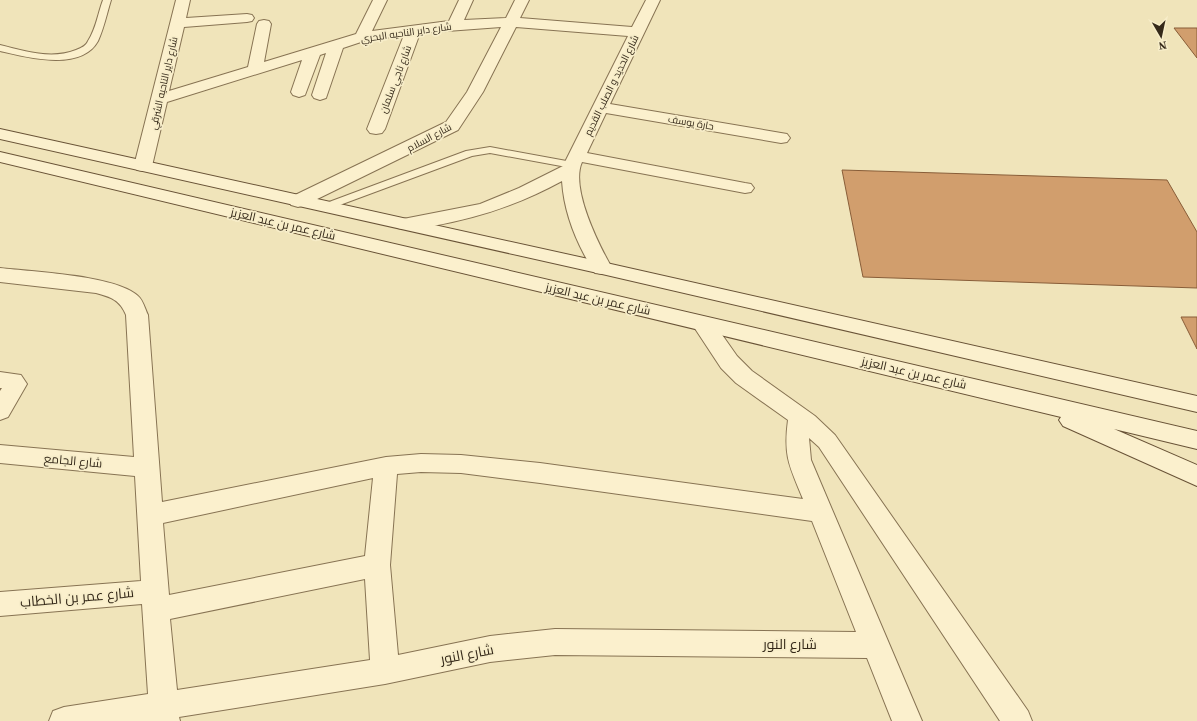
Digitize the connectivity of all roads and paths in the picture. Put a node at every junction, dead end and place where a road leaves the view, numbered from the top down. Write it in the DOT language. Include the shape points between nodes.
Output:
graph roads {
  1 [pos="106,0"];
  2 [pos="183,0"];
  3 [pos="380,0"];
  4 [pos="466,0"];
  5 [pos="522,0"];
  6 [pos="653,0"];
  7 [pos="247,18"];
  8 [pos="177,22"];
  9 [pos="511,22"];
  10 [pos="264,24"];
  11 [pos="454,25"];
  12 [pos="414,29"];
  13 [pos="637,32"];
  14 [pos="362,37"];
  15 [pos="336,44"];
  16 [pos="0,48"];
  17 [pos="312,52"];
  18 [pos="255,70"];
  19 [pos="299,92"];
  20 [pos="320,95"];
  21 [pos="159,100"];
  22 [pos="600,107"];
  23 [pos="376,129"];
  24 [pos="0,134"];
  25 [pos="781,138"];
  26 [pos="0,157"];
  27 [pos="573,164"];
  28 [pos="143,166"];
  29 [pos="745,188"];
  30 [pos="298,201"];
  31 [pos="326,207"];
  32 [pos="405,224"];
  33 [pos="602,268"];
  34 [pos="0,275"];
  35 [pos="703,324"];
  36 [pos="0,380"];
  37 [pos="1024,399"];
  38 [pos="1197,404"];
  39 [pos="0,411"];
  40 [pos="800,418"];
  41 [pos="1197,440"];
  42 [pos="0,454"];
  43 [pos="386,466"];
  44 [pos="147,468"];
  45 [pos="1197,476"];
  46 [pos="820,512"];
  47 [pos="150,515"];
  48 [pos="377,565"];
  49 [pos="155,600"];
  50 [pos="0,604"];
  51 [pos="875,645"];
  52 [pos="385,671"];
  53 [pos="165,713"];
  54 [pos="900,720"];
  55 [pos="64,721"];
  56 [pos="1017,721"];
  1 -- 16 [label="lane" via="93,42 76,54 48,58"];
  2 -- 8 [label="street, شارع داير الناحيه الشرقي"];
  3 -- 14 [label="street"];
  4 -- 11 [label="street"];
  5 -- 9 [label="street, شارع السلام"];
  6 -- 13 [label="street, شارع الحديد و الصلب القديم"];
  7 -- 8 [label="street"];
  8 -- 21 [label="street, شارع داير الناحيه الشرقي"];
  9 -- 11 [label="street, شارع داير الناحيه البحري"];
  9 -- 13 [label="street, شارع داير الناحيه البحري"];
  9 -- 30 [label="street, شارع السلام" via="475,92 452,126"];
  10 -- 18 [label="street"];
  11 -- 12 [label="street, شارع داير الناحيه البحري"];
  12 -- 14 [label="street, شارع داير الناحيه البحري"];
  12 -- 23 [label="street, شارع ناجي سلمان"];
  13 -- 22 [label="street, شارع الحديد و الصلب القديم"];
  14 -- 15 [label="street, شارع داير الناحيه البحري"];
  15 -- 17 [label="street, شارع داير الناحيه البحري"];
  15 -- 20 [label="street"];
  17 -- 18 [label="street, شارع داير الناحيه البحري"];
  17 -- 19 [label="street"];
  18 -- 21 [label="street, شارع داير الناحيه البحري"];
  21 -- 28 [label="street, شارع داير الناحيه الشرقي"];
  22 -- 25 [label="street, حارة يوسف"];
  22 -- 27 [label="street, شارع الحديد و الصلب القديم"];
  24 -- 28 [label="street, شارع عمر بن عبد العزيز"];
  26 -- 35 [label="street, شارع عمر بن عبد العزيز"];
  27 -- 29 [label="street"];
  27 -- 31 [label="lane" via="490,150 480,151"];
  27 -- 32 [label="street" via="536,188 497,204 452,216"];
  27 -- 33 [label="street, شارع الحديد و الصلب القديم" via="571,193 577,217 587,242"];
  28 -- 30 [label="street, شارع عمر بن عبد العزيز"];
  30 -- 31 [label="street, شارع عمر بن عبد العزيز"];
  31 -- 32 [label="street, شارع عمر بن عبد العزيز"];
  32 -- 33 [label="street, شارع عمر بن عبد العزيز"];
  33 -- 38 [label="street, شارع عمر بن عبد العزيز"];
  34 -- 44 [label="street" via="96,286 116,291 130,301 137,315"];
  35 -- 37 [label="street, شارع عمر بن عبد العزيز"];
  35 -- 40 [label="street" via="729,362 744,377"];
  36 -- 39 [label="street" via="13,381 16,384"];
  37 -- 41 [label="street, شارع عمر بن عبد العزيز"];
  37 -- 45 [label="street"];
  40 -- 46 [label="street" via="797,441 799,460"];
  40 -- 56 [label="street" via="826,441"];
  42 -- 44 [label="street, شارع الجامع"];
  43 -- 46 [label="street" via="421,462 461,464"];
  43 -- 47 [label="street"];
  43 -- 48 [label="street"];
  44 -- 47 [label="street"];
  46 -- 51 [label="street"];
  47 -- 49 [label="street"];
  48 -- 49 [label="street, شارع عمر بن الخطاب"];
  48 -- 52 [label="street"];
  49 -- 50 [label="street, شارع عمر بن الخطاب"];
  49 -- 53 [label="street"];
  51 -- 52 [label="street, شارع النور" via="555,642 490,649"];
  51 -- 54 [label="street"];
  52 -- 53 [label="street, شارع النور"];
  53 -- 55 [label="street, شارع النور"];
}
